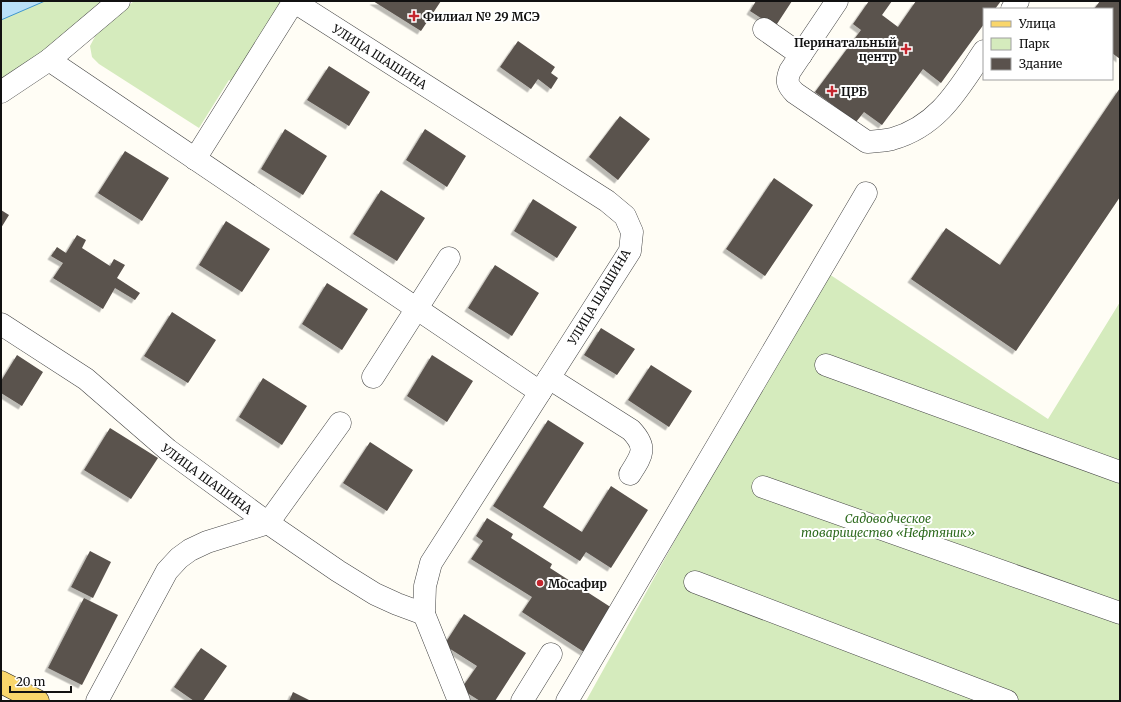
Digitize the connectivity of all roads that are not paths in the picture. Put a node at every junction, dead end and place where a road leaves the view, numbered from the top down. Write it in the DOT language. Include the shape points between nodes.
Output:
graph roads {
  1 [pos="119,1"];
  2 [pos="294,1"];
  3 [pos="837,1"];
  4 [pos="764,30"];
  5 [pos="983,52"];
  6 [pos="801,55"];
  7 [pos="50,60"];
  8 [pos="1,92"];
  9 [pos="195,159"];
  10 [pos="866,193"];
  11 [pos="449,258"];
  12 [pos="417,308"];
  13 [pos="1,324"];
  14 [pos="826,365"];
  15 [pos="373,377"];
  16 [pos="545,385"];
  17 [pos="340,423"];
  18 [pos="1120,472"];
  19 [pos="630,474"];
  20 [pos="763,488"];
  21 [pos="268,523"];
  22 [pos="694,582"];
  23 [pos="424,614"];
  24 [pos="1120,614"];
  25 [pos="551,654"];
  26 [pos="1,682"];
  27 [pos="38,701"];
  28 [pos="97,701"];
  29 [pos="459,701"];
  30 [pos="522,701"];
  31 [pos="567,701"];
  32 [pos="1006,701"];
  1 -- 7 [label="street"];
  2 -- 9 [label="street"];
  2 -- 16 [label="street, УЛИЦА ШАШИНА" via="625,216 632,232 630,251"];
  3 -- 6 [label="street"];
  4 -- 6 [label="street"];
  5 -- 6 [label="street" via="937,115 913,131 891,139 867,142 788,87 790,71"];
  7 -- 8 [label="street"];
  7 -- 9 [label="street"];
  9 -- 12 [label="street"];
  10 -- 31 [label="street"];
  11 -- 12 [label="street"];
  12 -- 15 [label="street"];
  12 -- 16 [label="street"];
  13 -- 21 [label="street, УЛИЦА ШАШИНА" via="86,379 168,450"];
  14 -- 18 [label="street"];
  16 -- 19 [label="street" via="631,430 639,439 642,449 640,458"];
  16 -- 23 [label="street, УЛИЦА ШАШИНА" via="432,563 426,586"];
  17 -- 21 [label="street"];
  20 -- 24 [label="street"];
  21 -- 23 [label="street, УЛИЦА ШАШИНА" via="375,594"];
  21 -- 28 [label="street" via="207,542 179,558 167,571"];
  22 -- 32 [label="street"];
  23 -- 29 [label="street, УЛИЦА ШАШИНА"];
  25 -- 30 [label="street"];
  26 -- 27 [label="main road"];
}
